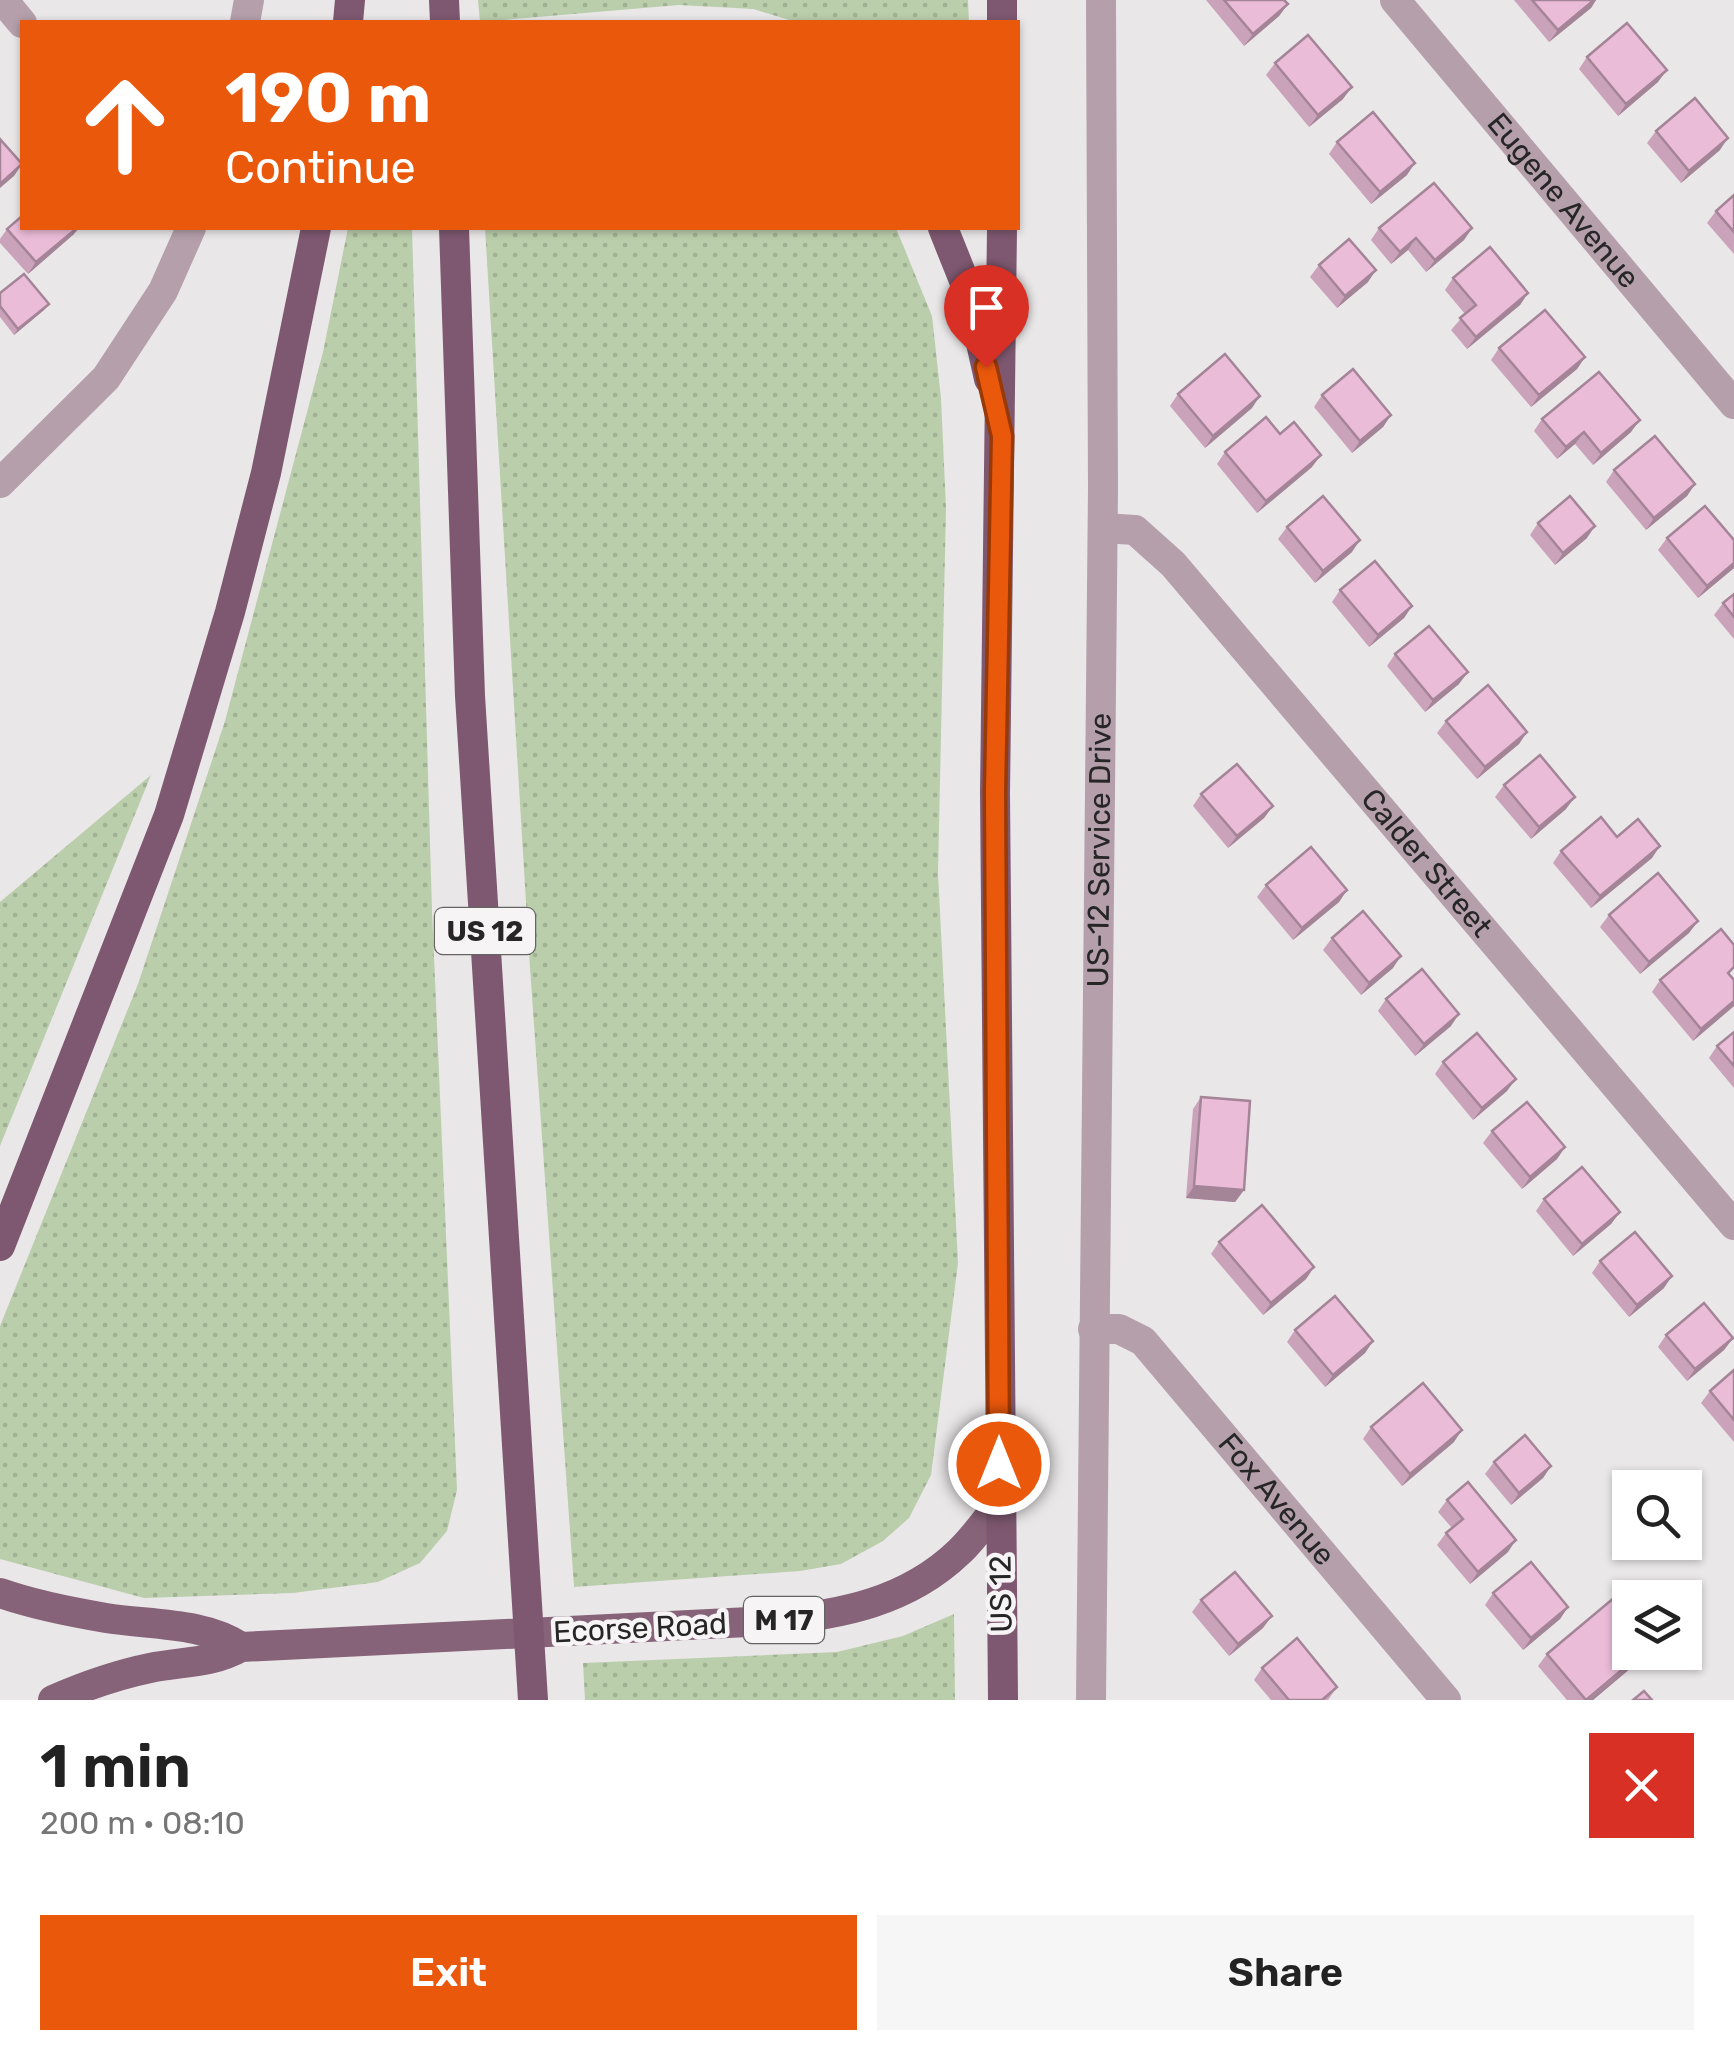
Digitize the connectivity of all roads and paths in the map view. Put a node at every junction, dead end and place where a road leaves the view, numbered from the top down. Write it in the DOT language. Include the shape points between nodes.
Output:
graph roads {
  1 [pos="2,0"];
  2 [pos="1101,0"];
  3 [pos="1395,0"];
  4 [pos="20,21"];
  5 [pos="190,230"];
  6 [pos="316,230"];
  7 [pos="454,230"];
  8 [pos="944,230"];
  9 [pos="1002,230"];
  10 [pos="1734,404"];
  11 [pos="1002,436"];
  12 [pos="0,483"];
  13 [pos="1102,528"];
  14 [pos="1734,1225"];
  15 [pos="0,1246"];
  16 [pos="1093,1329"];
  17 [pos="999,1504"];
  18 [pos="0,1593"];
  19 [pos="529,1634"];
  20 [pos="251,1648"];
  21 [pos="53,1700"];
  22 [pos="532,1700"];
  23 [pos="1003,1700"];
  24 [pos="1091,1700"];
  25 [pos="1446,1700"];
  1 -- 4 [label="street"];
  2 -- 13 [label="street, US-12 Service Drive"];
  3 -- 10 [label="street, Eugene Avenue"];
  5 -- 12 [label="street" via="163,291 106,378"];
  6 -- 15 [label="highway" via="266,472 169,815"];
  7 -- 19 [label="highway, US 12 / US 12" via="470,696"];
  8 -- 11 [label="highway" via="972,298"];
  9 -- 11 [label="highway, US 12 / US 12"];
  11 -- 17 [label="highway, US 12 / US 12" via="995,792"];
  13 -- 14 [label="street, Calder Street" via="1135,530 1173,564"];
  13 -- 16 [label="street, US-12 Service Drive"];
  16 -- 24 [label="street, US-12 Service Drive"];
  16 -- 25 [label="street, Fox Avenue" via="1118,1329 1143,1342"];
  17 -- 19 [label="main road, Ecorse Road / M 17" via="936,1572 857,1609 771,1621"];
  17 -- 23 [label="highway, US 12 / US 12"];
  18 -- 20 [label="main road, Ecorse Road / M 17" via="90,1615 222,1634"];
  19 -- 20 [label="main road, Ecorse Road / M 17"];
  19 -- 22 [label="highway, US 12"];
  20 -- 21 [label="main road, Ecorse Road / M 17" via="120,1675"];
}
